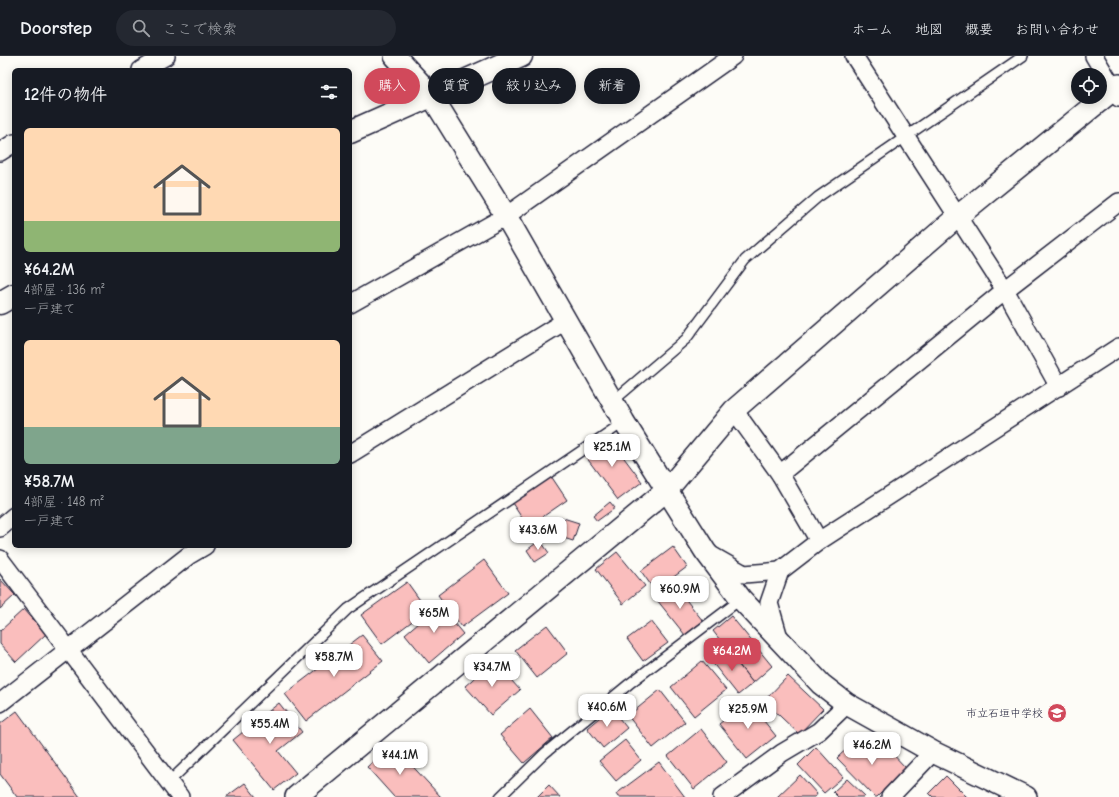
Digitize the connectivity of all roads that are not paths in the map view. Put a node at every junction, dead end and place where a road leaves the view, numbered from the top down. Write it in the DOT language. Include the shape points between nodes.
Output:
graph roads {
  1 [pos="166,56"];
  2 [pos="395,56"];
  3 [pos="521,56"];
  4 [pos="733,56"];
  5 [pos="854,56"];
  6 [pos="1022,56"];
  7 [pos="1094,56"];
  8 [pos="143,66"];
  9 [pos="484,72"];
  10 [pos="1117,91"];
  11 [pos="428,92"];
  12 [pos="428,96"];
  13 [pos="437,104"];
  14 [pos="352,131"];
  15 [pos="905,135"];
  16 [pos="12,145"];
  17 [pos="0,152"];
  18 [pos="1119,202"];
  19 [pos="506,216"];
  20 [pos="957,217"];
  21 [pos="1005,290"];
  22 [pos="12,296"];
  23 [pos="0,303"];
  24 [pos="352,303"];
  25 [pos="565,321"];
  26 [pos="1119,347"];
  27 [pos="1059,386"];
  28 [pos="612,402"];
  29 [pos="734,410"];
  30 [pos="624,422"];
  31 [pos="352,453"];
  32 [pos="780,474"];
  33 [pos="667,490"];
  34 [pos="12,518"];
  35 [pos="0,528"];
  36 [pos="819,541"];
  37 [pos="202,548"];
  38 [pos="705,551"];
  39 [pos="0,558"];
  40 [pos="780,571"];
  41 [pos="741,599"];
  42 [pos="781,644"];
  43 [pos="68,650"];
  44 [pos="0,703"];
  45 [pos="847,704"];
  46 [pos="933,752"];
  47 [pos="169,782"];
  48 [pos="180,797"];
  49 [pos="296,797"];
  50 [pos="500,797"];
  51 [pos="722,797"];
  52 [pos="890,797"];
  53 [pos="1026,797"];
  1 -- 8 [label="street"];
  2 -- 11 [label="street"];
  3 -- 9 [label="main road"];
  4 -- 19 [label="street"];
  5 -- 15 [label="street"];
  6 -- 15 [label="lane"];
  7 -- 10 [label="street"];
  10 -- 20 [label="street"];
  12 -- 14 [label="main road"];
  13 -- 19 [label="street"];
  15 -- 20 [label="street"];
  15 -- 28 [label="lane" via="818,197 745,260 686,339"];
  16 -- 17 [label="street"];
  18 -- 21 [label="street"];
  19 -- 24 [label="street"];
  19 -- 25 [label="street"];
  20 -- 21 [label="street"];
  20 -- 29 [label="street"];
  21 -- 27 [label="street"];
  21 -- 32 [label="street"];
  22 -- 23 [label="main road"];
  25 -- 28 [label="street"];
  25 -- 31 [label="street"];
  26 -- 27 [label="street"];
  27 -- 36 [label="street"];
  28 -- 30 [label="street"];
  29 -- 32 [label="street"];
  29 -- 33 [label="street"];
  30 -- 33 [label="street"];
  30 -- 47 [label="lane" via="348,609"];
  32 -- 36 [label="street"];
  33 -- 38 [label="street"];
  33 -- 49 [label="street"];
  34 -- 35 [label="street"];
  36 -- 40 [label="street"];
  37 -- 43 [label="street"];
  38 -- 40 [label="street" via="744,574"];
  38 -- 41 [label="street"];
  39 -- 43 [label="street"];
  40 -- 42 [label="street" via="769,603"];
  41 -- 42 [label="street"];
  41 -- 50 [label="lane" via="551,748"];
  42 -- 45 [label="street" via="821,684"];
  43 -- 44 [label="street"];
  43 -- 47 [label="street"];
  45 -- 46 [label="street"];
  45 -- 51 [label="street" via="819,731 782,753"];
  46 -- 52 [label="street"];
  46 -- 53 [label="street"];
  47 -- 48 [label="street"];
}
